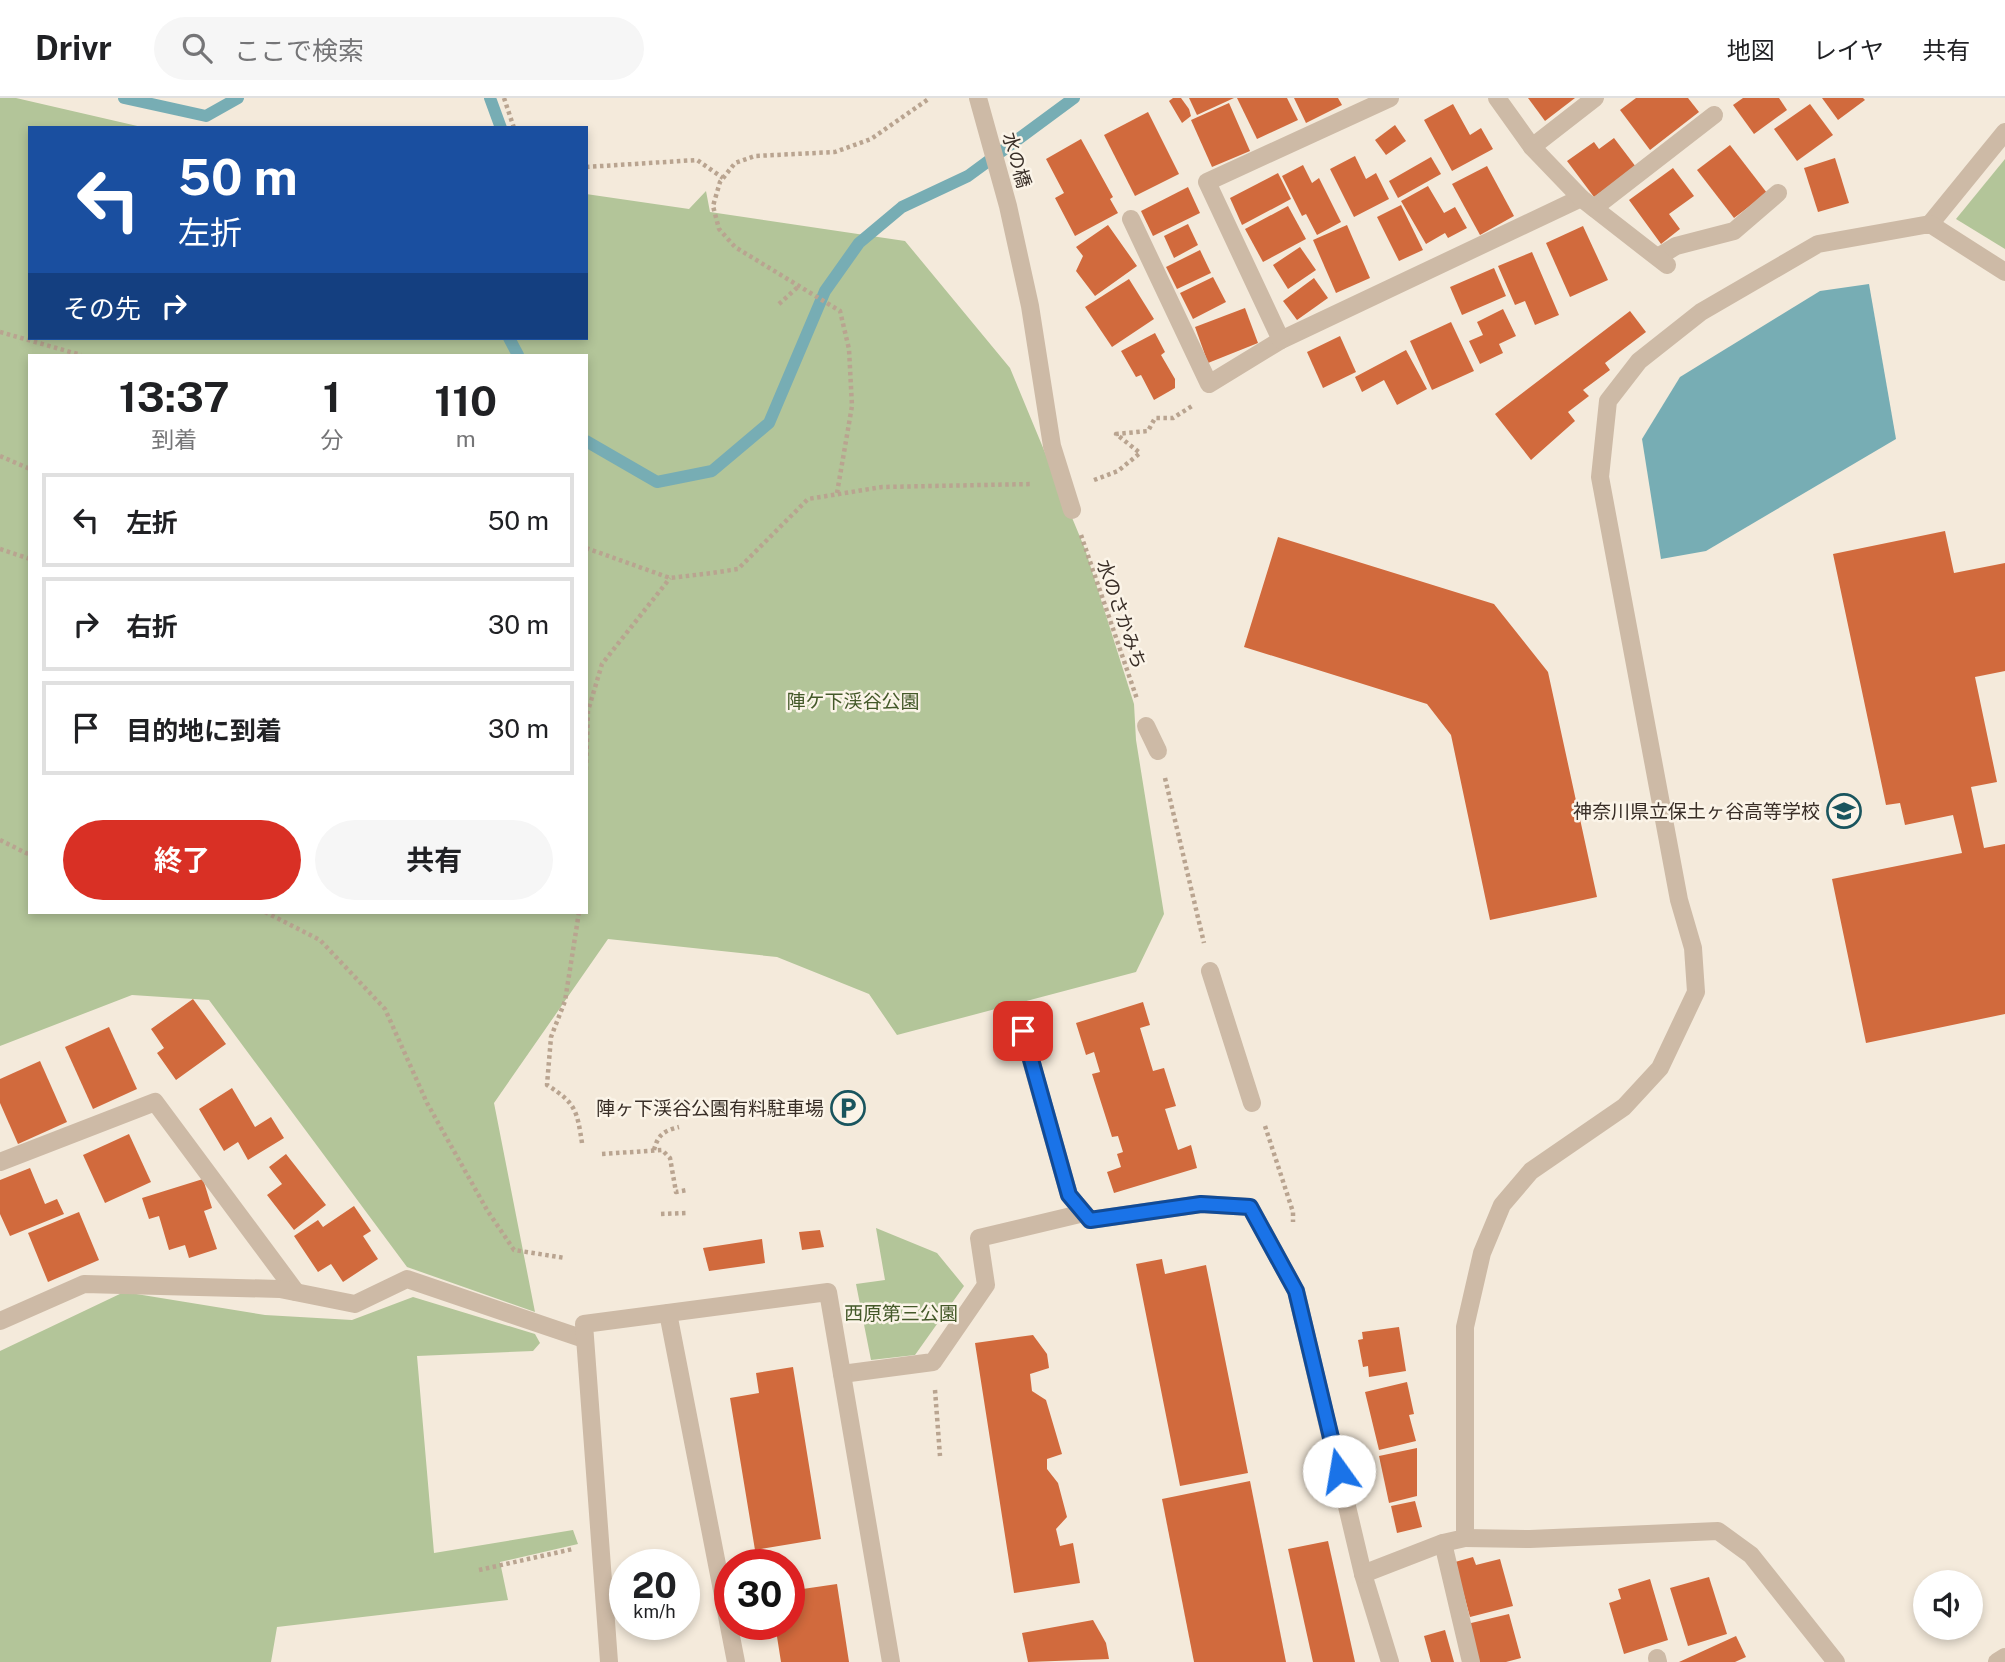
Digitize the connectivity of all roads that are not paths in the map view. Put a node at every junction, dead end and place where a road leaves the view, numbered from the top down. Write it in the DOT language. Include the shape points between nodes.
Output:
graph roads {
  1 [pos="978,98"];
  2 [pos="1390,98"];
  3 [pos="1497,98"];
  4 [pos="1595,98"];
  5 [pos="1714,115"];
  6 [pos="2005,132"];
  7 [pos="1532,147"];
  8 [pos="1778,193"];
  9 [pos="1588,203"];
  10 [pos="1132,219"];
  11 [pos="1930,224"];
  12 [pos="2005,272"];
  13 [pos="1281,340"];
  14 [pos="1072,510"];
  15 [pos="1146,726"];
  16 [pos="1158,751"];
  17 [pos="1210,971"];
  18 [pos="1023,1031"];
  19 [pos="1252,1102"];
  20 [pos="0,1162"];
  21 [pos="1084,1213"];
  22 [pos="296,1292"];
  23 [pos="668,1312"];
  24 [pos="0,1321"];
  25 [pos="584,1339"];
  26 [pos="842,1374"];
  27 [pos="1465,1538"];
  28 [pos="1443,1543"];
  29 [pos="1363,1574"];
  30 [pos="2005,1657"];
  31 [pos="609,1662"];
  32 [pos="736,1662"];
  33 [pos="891,1662"];
  34 [pos="1390,1662"];
  35 [pos="1471,1662"];
  36 [pos="1836,1662"];
  37 [pos="1997,1662"];
  1 -- 14 [label="street, 水の橋" via="1030,306 1052,446"];
  2 -- 13 [label="street" via="1207,182"];
  3 -- 7 [label="street"];
  4 -- 7 [label="street"];
  5 -- 9 [label="street"];
  6 -- 11 [label="street"];
  7 -- 9 [label="street"];
  8 -- 9 [label="street" via="1734,231 1676,246 1662,261"];
  9 -- 13 [label="street"];
  10 -- 13 [label="street" via="1209,384"];
  11 -- 12 [label="street"];
  11 -- 27 [label="street" via="1818,244 1701,313 1639,361 1608,401 1600,477 1679,900 1693,948 1696,992 1660,1068 1624,1107 1531,1171 1502,1205 1482,1252 1465,1327"];
  15 -- 16 [label="street"];
  17 -- 19 [label="street"];
  18 -- 21 [label="street" via="1069,1195"];
  20 -- 22 [label="street" via="156,1102"];
  21 -- 26 [label="street" via="979,1238 986,1285 933,1362"];
  21 -- 29 [label="street" via="1090,1220 1201,1204 1250,1207 1296,1291"];
  22 -- 24 [label="street" via="84,1284"];
  22 -- 25 [label="street" via="355,1304 407,1279"];
  23 -- 25 [label="street" via="584,1324"];
  23 -- 26 [label="street" via="828,1292"];
  23 -- 32 [label="street"];
  25 -- 31 [label="street"];
  26 -- 33 [label="street"];
  27 -- 28 [label="street"];
  27 -- 36 [label="street" via="1718,1531 1751,1555"];
  28 -- 29 [label="street"];
  28 -- 35 [label="street"];
  29 -- 34 [label="street"];
  30 -- 37 [label="street"];
}
